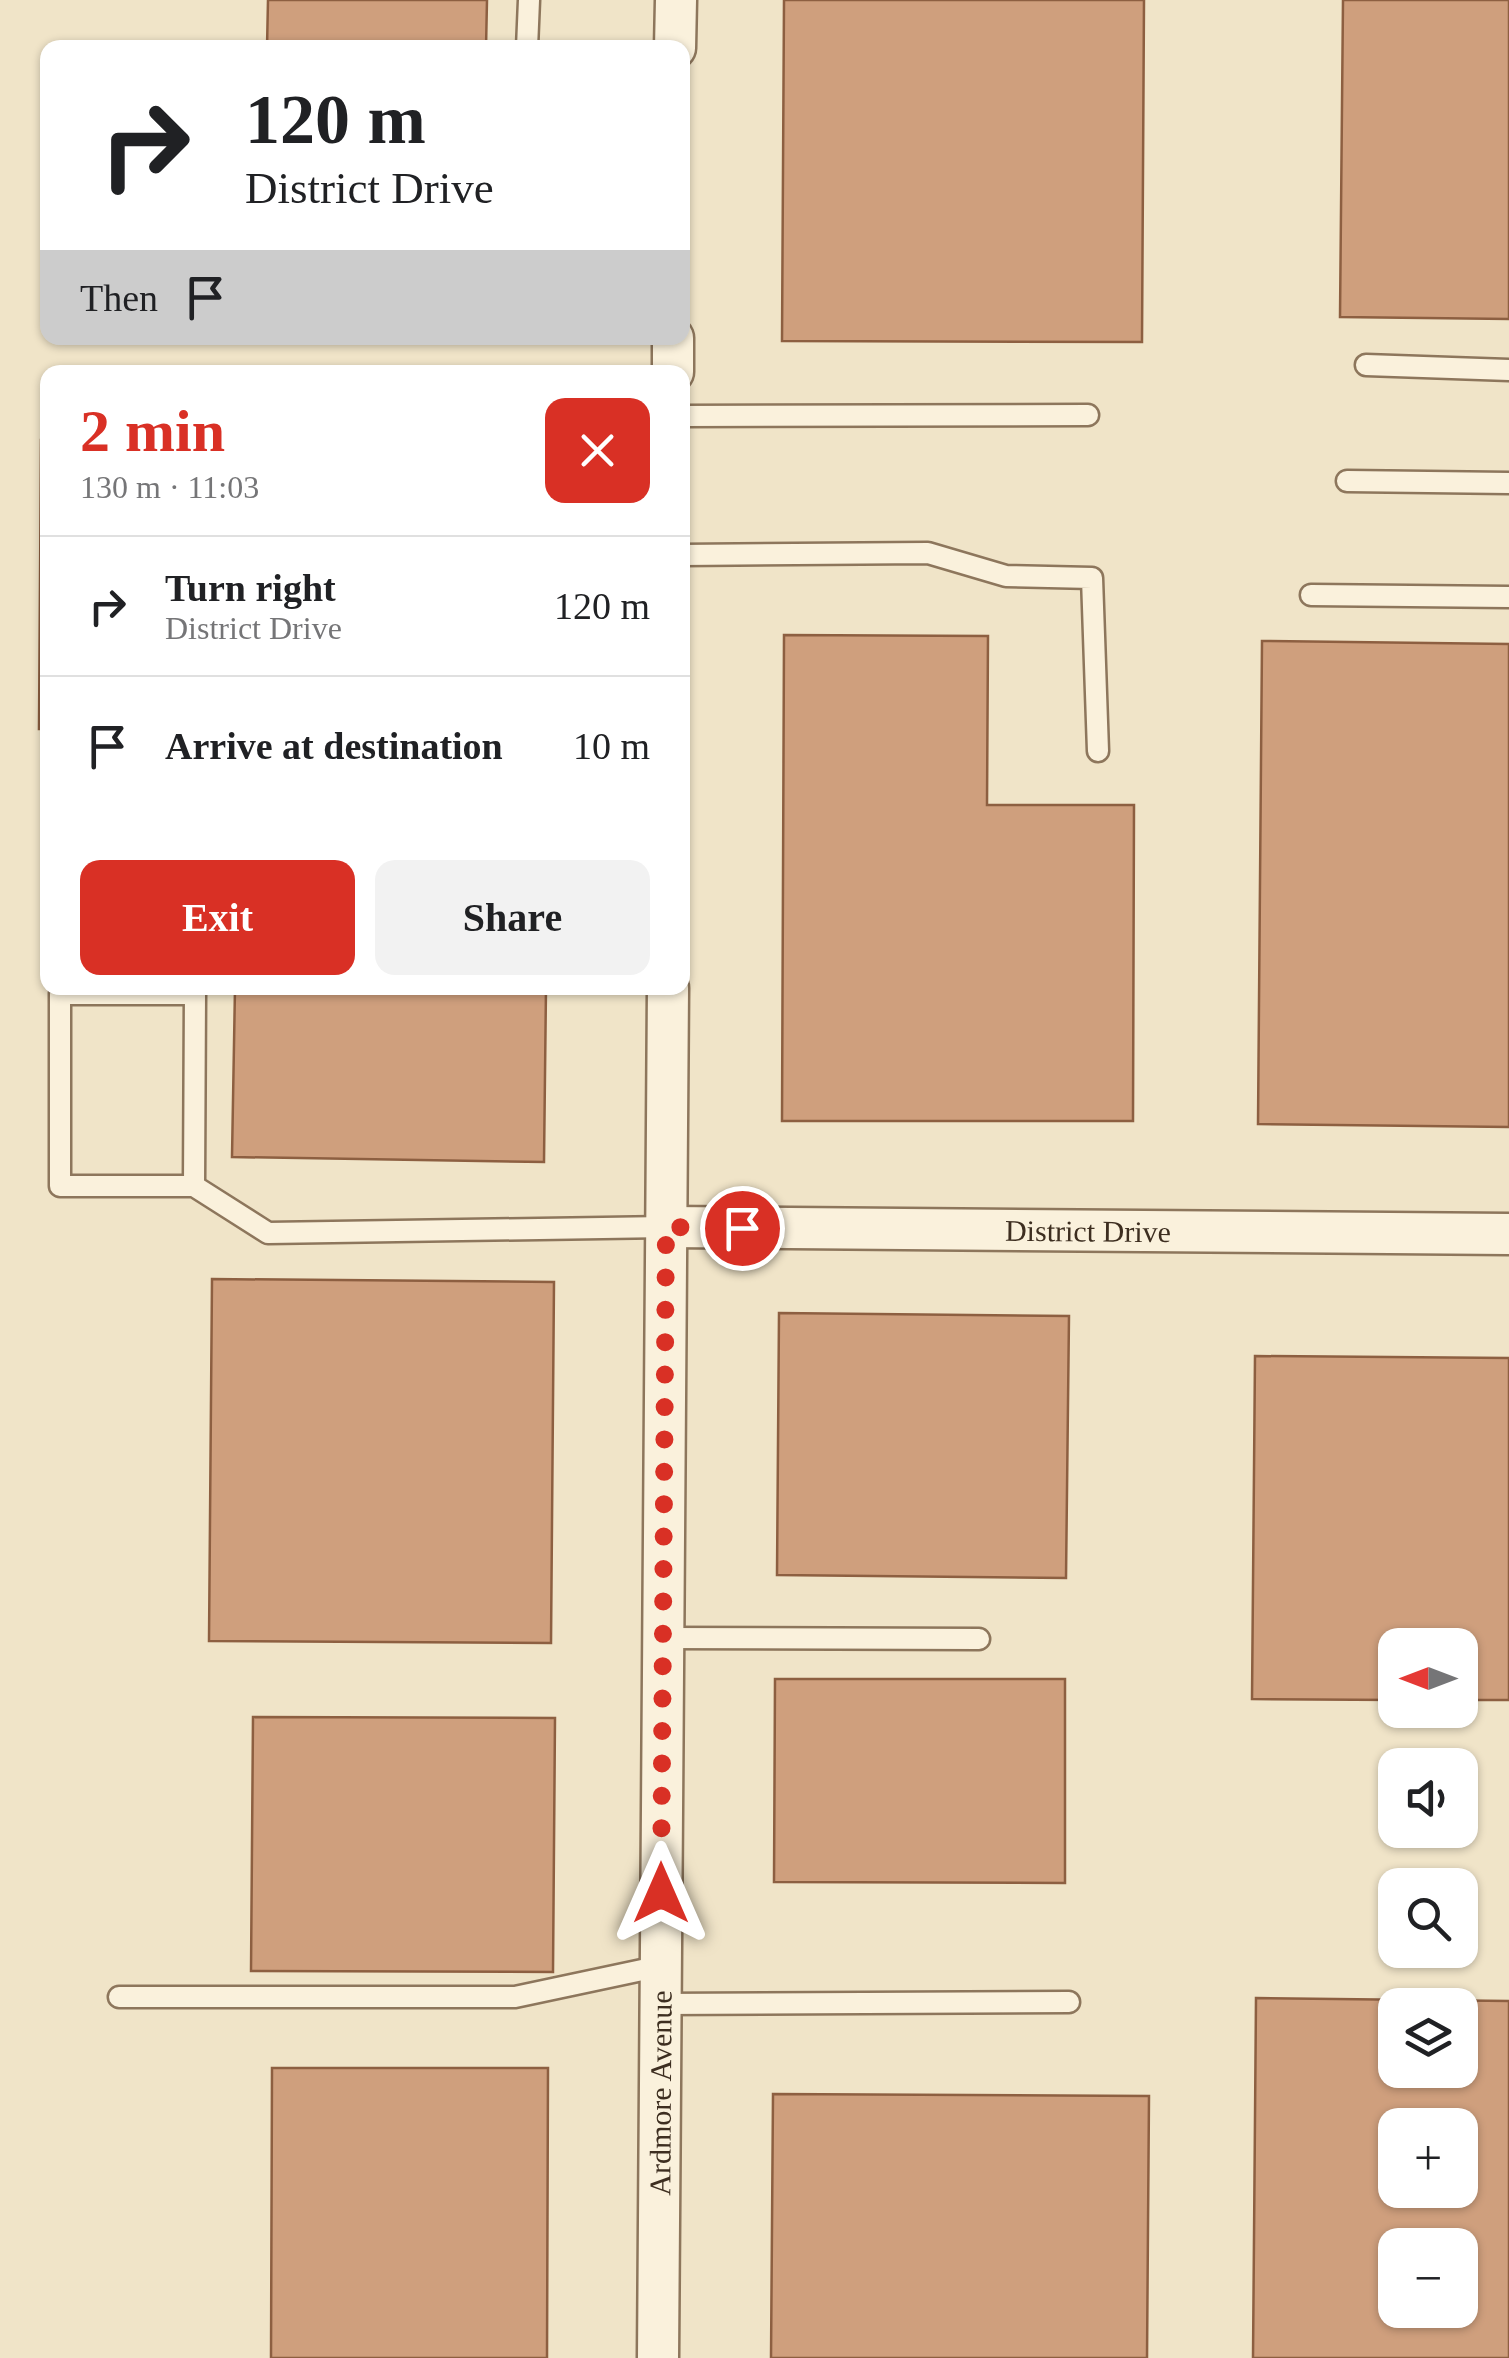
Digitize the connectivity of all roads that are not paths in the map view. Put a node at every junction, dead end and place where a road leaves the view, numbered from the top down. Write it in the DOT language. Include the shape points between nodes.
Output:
graph roads {
  1 [pos="529,0"];
  2 [pos="676,0"];
  3 [pos="527,40"];
  4 [pos="675,40"];
  5 [pos="1366,365"];
  6 [pos="1509,370"];
  7 [pos="1088,414"];
  8 [pos="690,416"];
  9 [pos="1346,481"];
  10 [pos="1509,483"];
  11 [pos="690,556"];
  12 [pos="1311,595"];
  13 [pos="1509,597"];
  14 [pos="1098,751"];
  15 [pos="60,995"];
  16 [pos="196,995"];
  17 [pos="668,995"];
  18 [pos="194,1186"];
  19 [pos="666,1227"];
  20 [pos="1509,1234"];
  21 [pos="663,1638"];
  22 [pos="979,1640"];
  23 [pos="660,1985"];
  24 [pos="119,1997"];
  25 [pos="1068,2002"];
  26 [pos="658,2358"];
  1 -- 3 [label="lane"];
  2 -- 4 [label="street"];
  5 -- 6 [label="lane"];
  7 -- 8 [label="lane"];
  9 -- 10 [label="lane"];
  11 -- 14 [label="lane" via="928,553 1006,576 1092,578"];
  12 -- 13 [label="lane"];
  15 -- 18 [label="lane" via="60,1186"];
  16 -- 18 [label="lane"];
  17 -- 19 [label="street, Ardmore Avenue"];
  18 -- 19 [label="lane" via="268,1233"];
  19 -- 20 [label="street, District Drive"];
  19 -- 21 [label="street, Ardmore Avenue"];
  21 -- 22 [label="lane"];
  21 -- 23 [label="street, Ardmore Avenue"];
  23 -- 24 [label="lane" via="515,1997"];
  23 -- 25 [label="lane"];
  23 -- 26 [label="street, Ardmore Avenue"];
}
